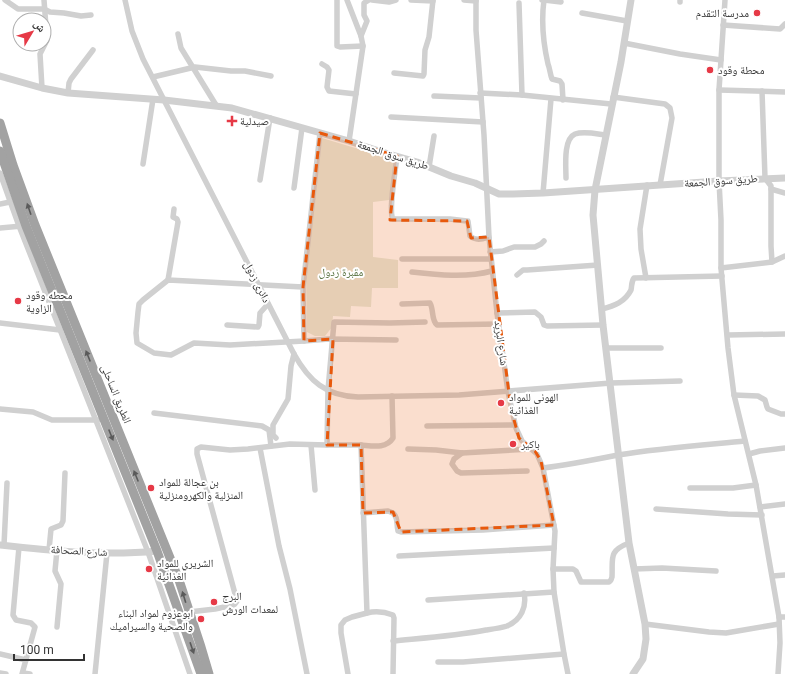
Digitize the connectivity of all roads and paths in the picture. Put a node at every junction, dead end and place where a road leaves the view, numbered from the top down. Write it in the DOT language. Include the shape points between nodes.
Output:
graph roads {
  1 [pos="5,0"];
  2 [pos="44,0"];
  3 [pos="126,0"];
  4 [pos="337,0"];
  5 [pos="347,0"];
  6 [pos="370,0"];
  7 [pos="396,0"];
  8 [pos="410,0"];
  9 [pos="433,0"];
  10 [pos="464,0"];
  11 [pos="476,0"];
  12 [pos="543,0"];
  13 [pos="631,0"];
  14 [pos="724,0"];
  15 [pos="561,2"];
  16 [pos="519,3"];
  17 [pos="44,9"];
  18 [pos="582,13"];
  19 [pos="91,14"];
  20 [pos="627,21"];
  21 [pos="785,24"];
  22 [pos="723,25"];
  23 [pos="178,34"];
  24 [pos="361,36"];
  25 [pos="624,43"];
  26 [pos="363,46"];
  27 [pos="93,50"];
  28 [pos="721,60"];
  29 [pos="322,64"];
  30 [pos="192,67"];
  31 [pos="394,73"];
  32 [pos="271,76"];
  33 [pos="1,77"];
  34 [pos="153,77"];
  35 [pos="42,88"];
  36 [pos="719,90"];
  37 [pos="762,92"];
  38 [pos="785,92"];
  39 [pos="68,93"];
  40 [pos="356,94"];
  41 [pos="481,95"];
  42 [pos="522,95"];
  43 [pos="434,96"];
  44 [pos="153,99"];
  45 [pos="551,99"];
  46 [pos="164,100"];
  47 [pos="563,100"];
  48 [pos="612,100"];
  49 [pos="216,105"];
  50 [pos="391,117"];
  51 [pos="270,118"];
  52 [pos="483,122"];
  53 [pos="0,123"];
  54 [pos="302,128"];
  55 [pos="320,133"];
  56 [pos="606,135"];
  57 [pos="434,136"];
  58 [pos="349,141"];
  59 [pos="0,151"];
  60 [pos="397,156"];
  61 [pos="143,164"];
  62 [pos="429,167"];
  63 [pos="0,173"];
  64 [pos="566,178"];
  65 [pos="765,178"];
  66 [pos="785,178"];
  67 [pos="260,180"];
  68 [pos="719,180"];
  69 [pos="660,185"];
  70 [pos="647,186"];
  71 [pos="294,188"];
  72 [pos="771,188"];
  73 [pos="486,189"];
  74 [pos="594,190"];
  75 [pos="543,193"];
  76 [pos="785,193"];
  77 [pos="10,202"];
  78 [pos="0,204"];
  79 [pos="174,209"];
  80 [pos="27,226"];
  81 [pos="0,228"];
  82 [pos="489,237"];
  83 [pos="544,241"];
  84 [pos="490,252"];
  85 [pos="491,259"];
  86 [pos="784,259"];
  87 [pos="402,260"];
  88 [pos="772,262"];
  89 [pos="598,265"];
  90 [pos="721,268"];
  91 [pos="492,271"];
  92 [pos="412,272"];
  93 [pos="518,275"];
  94 [pos="722,276"];
  95 [pos="646,278"];
  96 [pos="168,280"];
  97 [pos="259,285"];
  98 [pos="304,287"];
  99 [pos="268,304"];
  100 [pos="402,304"];
  101 [pos="602,309"];
  102 [pos="497,313"];
  103 [pos="425,322"];
  104 [pos="0,323"];
  105 [pos="499,324"];
  106 [pos="227,325"];
  107 [pos="603,325"];
  108 [pos="60,330"];
  109 [pos="728,334"];
  110 [pos="785,334"];
  111 [pos="333,339"];
  112 [pos="396,340"];
  113 [pos="287,341"];
  114 [pos="304,341"];
  115 [pos="606,348"];
  116 [pos="661,348"];
  117 [pos="294,354"];
  118 [pos="680,381"];
  119 [pos="611,383"];
  120 [pos="328,390"];
  121 [pos="508,392"];
  122 [pos="734,395"];
  123 [pos="392,396"];
  124 [pos="0,409"];
  125 [pos="154,413"];
  126 [pos="785,414"];
  127 [pos="100,420"];
  128 [pos="515,425"];
  129 [pos="427,426"];
  130 [pos="276,438"];
  131 [pos="745,441"];
  132 [pos="311,445"];
  133 [pos="327,445"];
  134 [pos="361,445"];
  135 [pos="271,446"];
  136 [pos="260,448"];
  137 [pos="531,448"];
  138 [pos="785,448"];
  139 [pos="408,449"];
  140 [pos="462,453"];
  141 [pos="748,454"];
  142 [pos="618,455"];
  143 [pos="543,468"];
  144 [pos="527,471"];
  145 [pos="65,473"];
  146 [pos="7,483"];
  147 [pos="756,486"];
  148 [pos="690,488"];
  149 [pos="315,490"];
  150 [pos="785,504"];
  151 [pos="760,507"];
  152 [pos="656,509"];
  153 [pos="3,513"];
  154 [pos="363,513"];
  155 [pos="762,515"];
  156 [pos="554,524"];
  157 [pos="629,543"];
  158 [pos="2,545"];
  159 [pos="19,547"];
  160 [pos="554,548"];
  161 [pos="49,550"];
  162 [pos="57,550"];
  163 [pos="153,552"];
  164 [pos="107,553"];
  165 [pos="399,556"];
  166 [pos="553,568"];
  167 [pos="634,569"];
  168 [pos="716,571"];
  169 [pos="785,575"];
  170 [pos="772,576"];
  171 [pos="554,592"];
  172 [pos="524,593"];
  173 [pos="428,600"];
  174 [pos="189,612"];
  175 [pos="367,613"];
  176 [pos="782,617"];
  177 [pos="645,624"];
  178 [pos="779,624"];
  179 [pos="57,627"];
  180 [pos="393,641"];
  181 [pos="0,654"];
  182 [pos="564,654"];
  183 [pos="26,660"];
  184 [pos="438,662"];
  185 [pos="0,673"];
  186 [pos="6,674"];
  187 [pos="22,674"];
  188 [pos="30,674"];
  189 [pos="95,674"];
  190 [pos="190,674"];
  191 [pos="201,674"];
  192 [pos="209,674"];
  193 [pos="306,674"];
  194 [pos="348,674"];
  195 [pos="393,674"];
  196 [pos="568,674"];
  197 [pos="634,674"];
  198 [pos="778,674"];
  1 -- 17 [label="street" via="18,9"];
  2 -- 17 [label="street"];
  3 -- 34 [label="street, دائرى زدول" via="136,43"];
  4 -- 26 [label="street" via="337,46"];
  5 -- 24 [label="street"];
  6 -- 7 [label="street"];
  6 -- 24 [label="street" via="364,3 367,21"];
  8 -- 9 [label="street"];
  9 -- 31 [label="street" via="423,76"];
  10 -- 11 [label="street"];
  11 -- 41 [label="street, شارع البريد"];
  12 -- 15 [label="street"];
  12 -- 47 [label="street" via="541,24 545,52 552,79 562,84"];
  13 -- 20 [label="street"];
  14 -- 22 [label="street"];
  16 -- 42 [label="street"];
  17 -- 19 [label="street" via="81,16"];
  17 -- 35 [label="street" via="47,40 40,54"];
  18 -- 20 [label="street"];
  20 -- 25 [label="street"];
  21 -- 22 [label="street" via="780,29"];
  22 -- 28 [label="street"];
  23 -- 30 [label="street" via="181,48"];
  24 -- 26 [label="street"];
  25 -- 28 [label="street"];
  25 -- 48 [label="street"];
  26 -- 40 [label="street"];
  27 -- 39 [label="street" via="69,83"];
  28 -- 36 [label="street"];
  29 -- 40 [label="street" via="329,70 329,91"];
  30 -- 32 [label="street" via="241,70"];
  30 -- 34 [label="street"];
  30 -- 49 [label="street"];
  33 -- 35 [label="street, طريق سوق الجمعة"];
  34 -- 46 [label="street, دائرى زدول"];
  35 -- 39 [label="street, طريق سوق الجمعة"];
  36 -- 37 [label="street"];
  36 -- 68 [label="street"];
  37 -- 38 [label="street"];
  37 -- 65 [label="street"];
  39 -- 44 [label="street, طريق سوق الجمعة"];
  40 -- 58 [label="street"];
  41 -- 42 [label="street"];
  41 -- 43 [label="street"];
  41 -- 52 [label="street, شارع البريد"];
  42 -- 45 [label="street"];
  44 -- 46 [label="street, طريق سوق الجمعة"];
  44 -- 61 [label="street"];
  45 -- 47 [label="street"];
  45 -- 75 [label="street"];
  46 -- 49 [label="street, طريق سوق الجمعة"];
  46 -- 97 [label="street, دائرى زدول"];
  47 -- 48 [label="street"];
  48 -- 56 [label="street"];
  48 -- 69 [label="street" via="665,104 670,108 672,118"];
  49 -- 51 [label="street, طريق سوق الجمعة"];
  50 -- 52 [label="street"];
  51 -- 54 [label="street, طريق سوق الجمعة"];
  51 -- 67 [label="street"];
  52 -- 73 [label="street, شارع البريد"];
  80 -- 53 [label="highway, الطريق الساحلى, one-way"];
  54 -- 55 [label="street, طريق سوق الجمعة"];
  54 -- 71 [label="street"];
  55 -- 58 [label="street, طريق سوق الجمعة"];
  55 -- 98 [label="street"];
  56 -- 64 [label="street" via="581,133 570,139 567,145"];
  56 -- 74 [label="street"];
  57 -- 62 [label="street"];
  58 -- 60 [label="street, طريق سوق الجمعة"];
  59 -- 80 [label="highway, الطريق الساحلى"];
  60 -- 62 [label="street, طريق سوق الجمعة"];
  60 -- 82 [label="street" via="391,207 393,219 468,221 470,236 473,239"];
  62 -- 73 [label="street, طريق سوق الجمعة"];
  63 -- 77 [label="street"];
  65 -- 66 [label="street, طريق سوق الجمعة"];
  65 -- 68 [label="street, طريق سوق الجمعة"];
  65 -- 72 [label="street"];
  68 -- 69 [label="street, طريق سوق الجمعة"];
  68 -- 90 [label="street"];
  69 -- 70 [label="street, طريق سوق الجمعة"];
  70 -- 74 [label="street, طريق سوق الجمعة"];
  70 -- 95 [label="street" via="640,229"];
  72 -- 76 [label="street"];
  72 -- 88 [label="street"];
  73 -- 75 [label="street, طريق سوق الجمعة" via="505,194"];
  73 -- 82 [label="street, شارع البريد"];
  74 -- 75 [label="street, طريق سوق الجمعة"];
  74 -- 89 [label="street" via="593,215"];
  77 -- 78 [label="street"];
  77 -- 80 [label="street"];
  79 -- 96 [label="street" via="173,217 178,222"];
  80 -- 81 [label="street"];
  80 -- 108 [label="street"];
  80 -- 127 [label="highway, الطريق الساحلى"];
  174 -- 80 [label="highway, الطريق الساحلى, one-way" via="179,580"];
  82 -- 84 [label="street, شارع البريد"];
  83 -- 84 [label="street" via="538,246 519,246"];
  84 -- 85 [label="street, شارع البريد"];
  85 -- 87 [label="street"];
  85 -- 91 [label="street, شارع البريد"];
  86 -- 88 [label="street"];
  88 -- 90 [label="street"];
  89 -- 93 [label="street" via="523,270"];
  89 -- 101 [label="street"];
  90 -- 94 [label="street"];
  91 -- 92 [label="street" via="448,275"];
  91 -- 102 [label="street, شارع البريد"];
  94 -- 95 [label="street"];
  94 -- 109 [label="street"];
  95 -- 101 [label="street" via="633,279 624,300"];
  96 -- 97 [label="street"];
  96 -- 113 [label="street" via="139,304 136,340 138,344 153,352 170,356 194,343 237,345"];
  97 -- 98 [label="street"];
  97 -- 99 [label="street, دائرى زدول"];
  98 -- 114 [label="street"];
  99 -- 106 [label="street" via="260,313 258,327"];
  99 -- 113 [label="street, دائرى زدول"];
  100 -- 105 [label="street" via="430,304 437,325"];
  101 -- 107 [label="street"];
  102 -- 105 [label="street, شارع البريد"];
  102 -- 107 [label="street" via="535,312 547,326"];
  103 -- 111 [label="street" via="334,322"];
  104 -- 108 [label="street"];
  105 -- 121 [label="street, شارع البريد"];
  107 -- 115 [label="street"];
  108 -- 127 [label="street"];
  109 -- 110 [label="street"];
  109 -- 122 [label="street"];
  111 -- 112 [label="street"];
  111 -- 114 [label="street"];
  111 -- 120 [label="street"];
  113 -- 114 [label="street"];
  113 -- 117 [label="street, دائرى زدول"];
  115 -- 116 [label="street"];
  115 -- 119 [label="street"];
  117 -- 120 [label="street, دائرى زدول" via="306,374"];
  117 -- 130 [label="street" via="288,399 272,428 272,435"];
  118 -- 119 [label="street, دائرى زدول"];
  119 -- 121 [label="street, دائرى زدول"];
  119 -- 142 [label="street"];
  120 -- 123 [label="street, دائرى زدول" via="351,397"];
  120 -- 133 [label="street"];
  121 -- 123 [label="street, دائرى زدول"];
  121 -- 128 [label="street, شارع البريد"];
  122 -- 126 [label="street" via="758,396 765,400 768,409"];
  122 -- 131 [label="street"];
  123 -- 134 [label="street" via="393,438 380,446"];
  124 -- 127 [label="street" via="33,412 52,420"];
  125 -- 135 [label="street" via="262,426 269,430"];
  127 -- 163 [label="highway, الطريق الساحلى"];
  128 -- 129 [label="street"];
  128 -- 137 [label="street, شارع البريد" via="519,438"];
  131 -- 141 [label="street"];
  131 -- 142 [label="street"];
  132 -- 133 [label="street"];
  132 -- 135 [label="street"];
  132 -- 149 [label="street"];
  133 -- 134 [label="street"];
  134 -- 154 [label="street"];
  135 -- 136 [label="street"];
  136 -- 174 [label="street" via="230,450 201,447 196,452 237,601 234,605"];
  136 -- 193 [label="street"];
  137 -- 140 [label="street"];
  137 -- 143 [label="street, شارع البريد" via="538,454"];
  138 -- 141 [label="street"];
  139 -- 140 [label="street"];
  140 -- 144 [label="street" via="452,464 457,471"];
  141 -- 147 [label="street"];
  142 -- 143 [label="street"];
  142 -- 157 [label="street"];
  143 -- 156 [label="street, شارع البريد"];
  145 -- 161 [label="street" via="63,521 50,529"];
  146 -- 153 [label="street"];
  147 -- 148 [label="street"];
  147 -- 151 [label="street"];
  150 -- 151 [label="street"];
  151 -- 155 [label="street"];
  152 -- 155 [label="street"];
  153 -- 158 [label="street"];
  154 -- 156 [label="street" via="393,513 398,521 398,531 401,532 484,530"];
  154 -- 175 [label="street"];
  155 -- 170 [label="street"];
  156 -- 160 [label="street, شارع البريد"];
  157 -- 166 [label="street" via="619,547 612,555 612,577 609,582 581,582 573,569"];
  157 -- 167 [label="street"];
  158 -- 159 [label="street, شارع الصحافة"];
  159 -- 161 [label="street, شارع الصحافة"];
  159 -- 183 [label="street" via="14,618 31,623 35,627"];
  160 -- 165 [label="street"];
  160 -- 166 [label="street, شارع البريد"];
  161 -- 162 [label="street, شارع الصحافة"];
  162 -- 164 [label="street, شارع الصحافة"];
  162 -- 179 [label="street" via="55,571 60,584"];
  163 -- 164 [label="street, شارع الصحافة"];
  163 -- 190 [label="street"];
  163 -- 191 [label="highway, الطريق الساحلى, one-way"];
  164 -- 189 [label="street"];
  166 -- 171 [label="street, شارع البريد"];
  167 -- 168 [label="street"];
  167 -- 177 [label="street"];
  169 -- 170 [label="street"];
  170 -- 176 [label="street"];
  171 -- 172 [label="street"];
  171 -- 182 [label="street, شارع البريد"];
  172 -- 173 [label="street"];
  172 -- 180 [label="street" via="526,600 522,613 508,626 471,633"];
  174 -- 192 [label="highway, الطريق الساحلى"];
  175 -- 180 [label="street" via="393,615"];
  175 -- 194 [label="street" via="345,620 341,625"];
  176 -- 178 [label="street"];
  177 -- 178 [label="street" via="726,633"];
  177 -- 197 [label="street" via="643,659"];
  178 -- 198 [label="street"];
  180 -- 195 [label="street"];
  181 -- 183 [label="street"];
  182 -- 184 [label="street"];
  182 -- 196 [label="street, شارع البريد"];
  183 -- 187 [label="street"];
  185 -- 186 [label="street"];
  187 -- 188 [label="street"];
}
